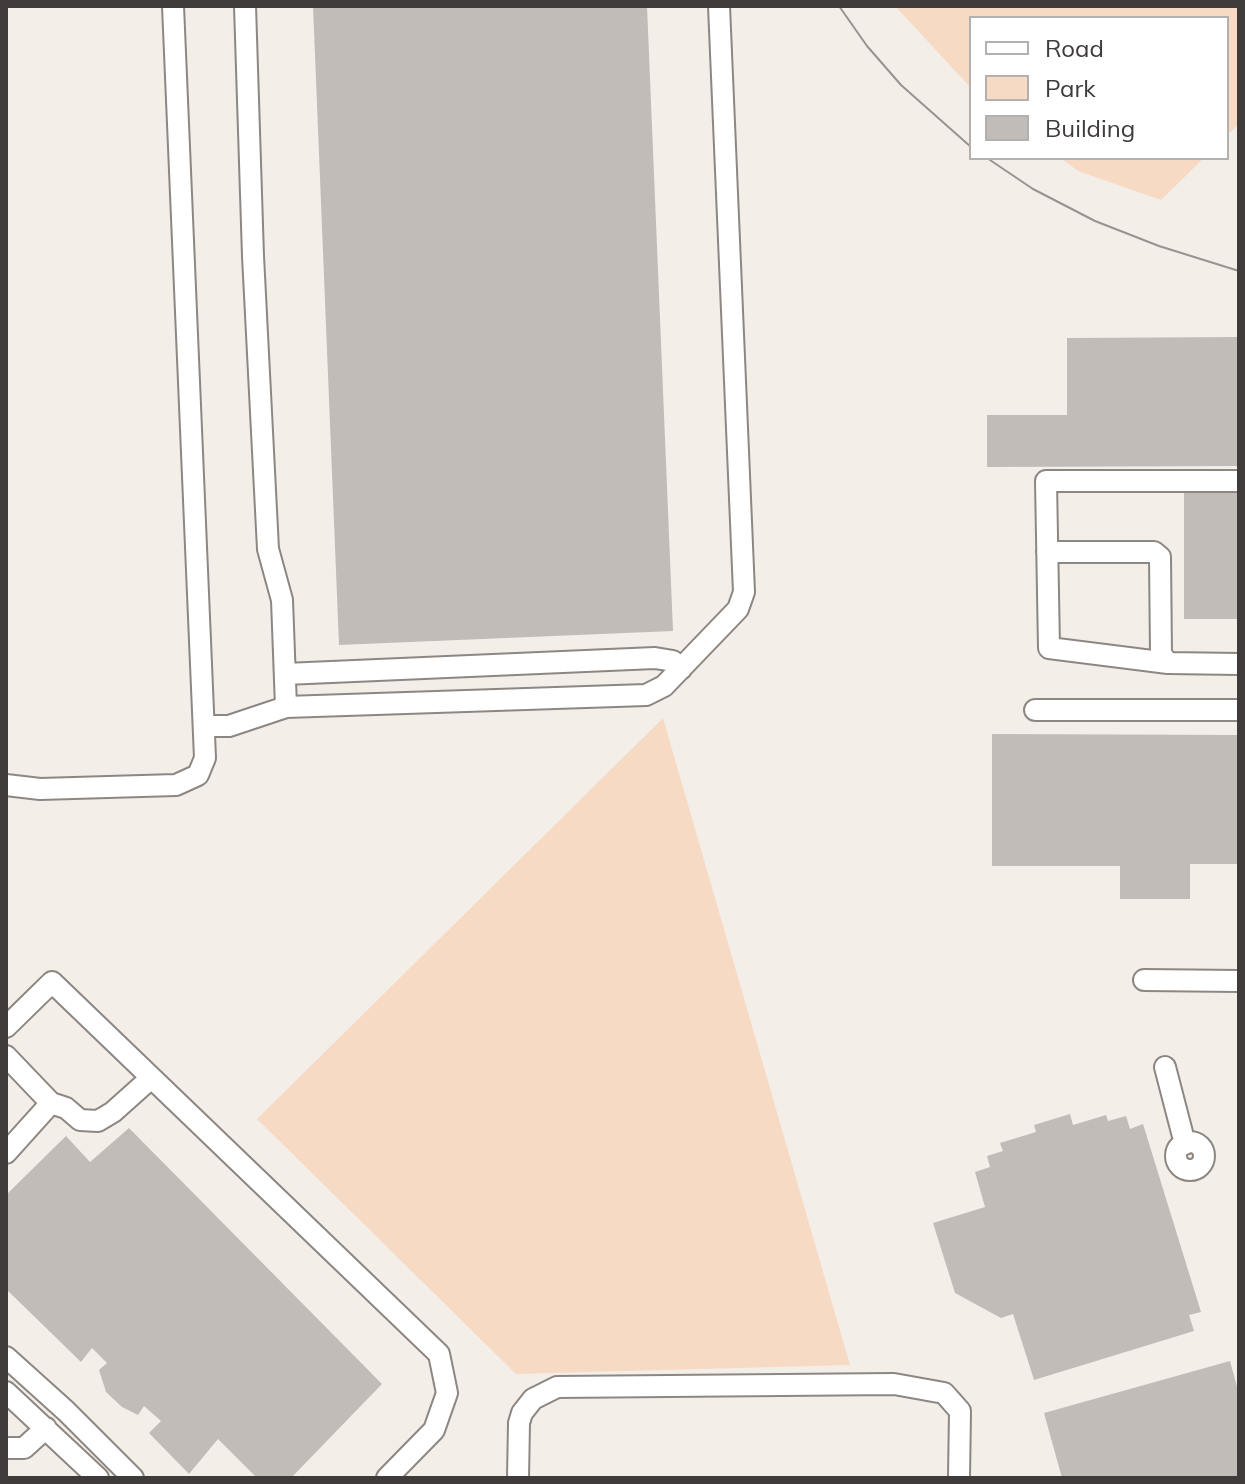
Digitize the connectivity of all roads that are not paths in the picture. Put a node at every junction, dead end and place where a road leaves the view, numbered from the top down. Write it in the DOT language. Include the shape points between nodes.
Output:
graph roads {
  1 [pos="173,6"];
  2 [pos="245,6"];
  3 [pos="719,6"];
  4 [pos="1239,481"];
  5 [pos="1047,552"];
  6 [pos="1168,663"];
  7 [pos="1239,664"];
  8 [pos="681,669"];
  9 [pos="285,674"];
  10 [pos="286,707"];
  11 [pos="1035,710"];
  12 [pos="1239,710"];
  13 [pos="205,726"];
  14 [pos="6,785"];
  15 [pos="1144,980"];
  16 [pos="1239,981"];
  17 [pos="6,1027"];
  18 [pos="6,1056"];
  19 [pos="1165,1067"];
  20 [pos="151,1078"];
  21 [pos="51,1103"];
  22 [pos="1185,1144"];
  23 [pos="6,1153"];
  24 [pos="6,1357"];
  25 [pos="6,1392"];
  26 [pos="46,1428"];
  27 [pos="6,1448"];
  28 [pos="98,1478"];
  29 [pos="133,1478"];
  30 [pos="387,1478"];
  31 [pos="518,1478"];
  32 [pos="959,1478"];
  1 -- 13 [label="street"];
  2 -- 9 [label="street" via="268,549 282,600"];
  3 -- 8 [label="street" via="744,592 738,609"];
  4 -- 5 [label="street" via="1046,481"];
  5 -- 6 [label="street" via="1049,648"];
  5 -- 6 [label="street" via="1154,552 1160,557 1161,654"];
  6 -- 7 [label="street"];
  8 -- 9 [label="street" via="673,661 655,658"];
  8 -- 10 [label="street" via="646,695 622,698"];
  9 -- 10 [label="street"];
  10 -- 13 [label="street" via="229,726"];
  11 -- 12 [label="street"];
  13 -- 14 [label="street" via="205,758 198,775 176,785"];
  15 -- 16 [label="street"];
  17 -- 20 [label="street" via="52,982"];
  18 -- 21 [label="street"];
  19 -- 22 [label="street"];
  20 -- 21 [label="street" via="98,1121 80,1120"];
  20 -- 30 [label="street" via="439,1354 447,1393 434,1430"];
  21 -- 23 [label="street"];
  24 -- 29 [label="street"];
  25 -- 26 [label="street"];
  26 -- 27 [label="street" via="24,1448"];
  26 -- 28 [label="street"];
  31 -- 32 [label="street" via="522,1413 533,1399 557,1387 894,1384 944,1393 960,1411"];
}
